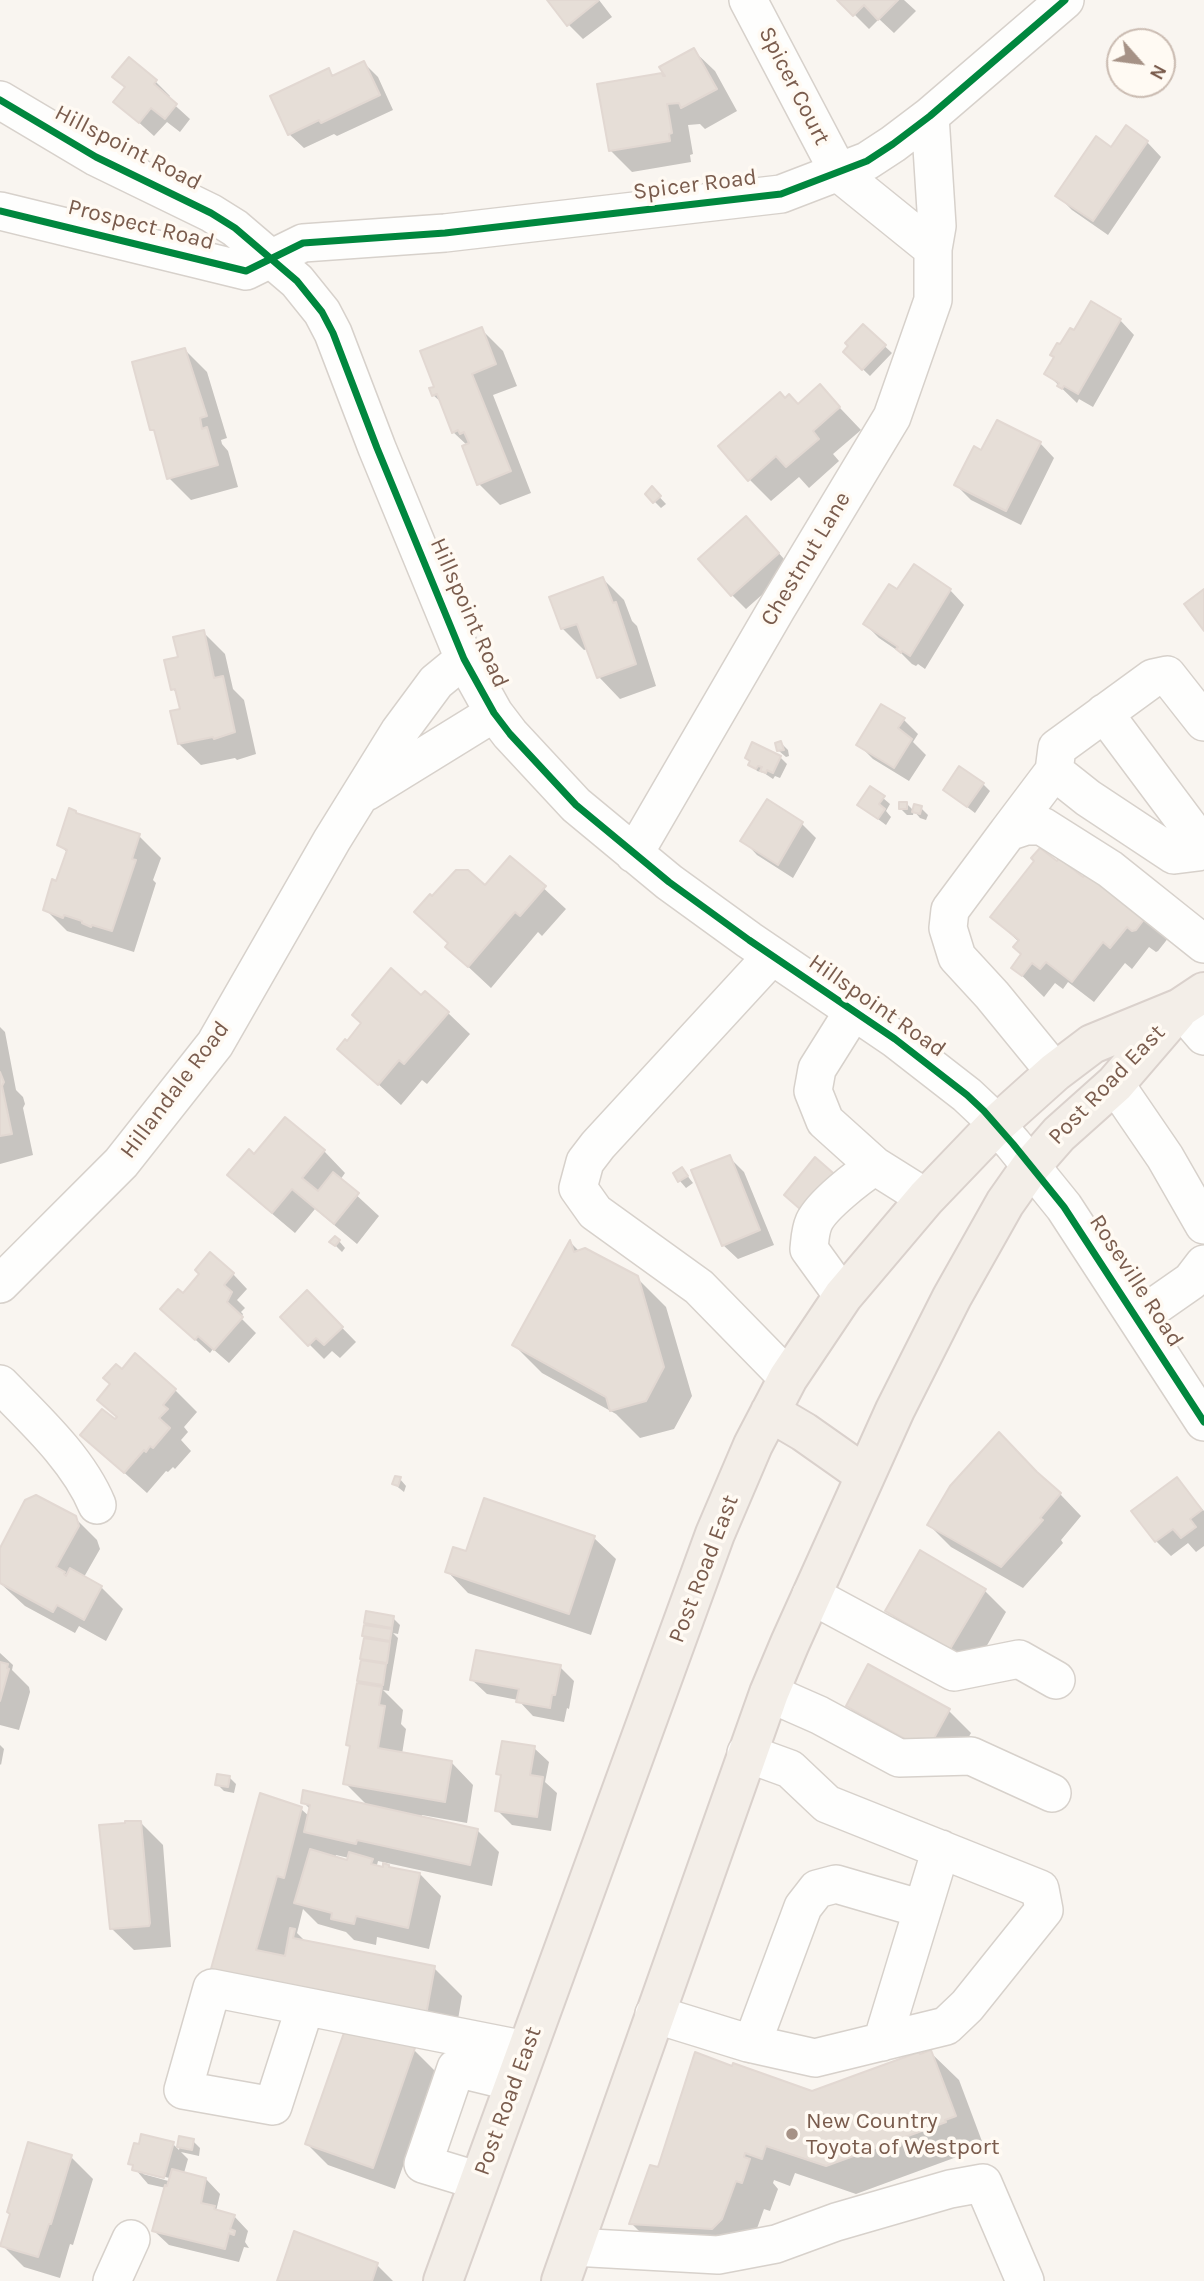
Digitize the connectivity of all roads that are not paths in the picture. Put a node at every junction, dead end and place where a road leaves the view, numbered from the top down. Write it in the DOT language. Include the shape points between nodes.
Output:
graph roads {
  1 [pos="748,0"];
  2 [pos="1065,0"];
  3 [pos="0,100"];
  4 [pos="930,116"];
  5 [pos="839,173"];
  6 [pos="0,211"];
  7 [pos="933,249"];
  8 [pos="271,258"];
  9 [pos="464,659"];
  10 [pos="494,713"];
  11 [pos="1104,713"];
  12 [pos="1204,722"];
  13 [pos="1054,771"];
  14 [pos="359,797"];
  15 [pos="1008,832"];
  16 [pos="1204,848"];
  17 [pos="634,854"];
  18 [pos="1204,944"];
  19 [pos="772,956"];
  20 [pos="853,1010"];
  21 [pos="1196,1012"];
  22 [pos="1055,1072"];
  23 [pos="1115,1084"];
  24 [pos="996,1125"];
  25 [pos="875,1166"];
  26 [pos="1031,1166"];
  27 [pos="926,1198"];
  28 [pos="1204,1225"];
  29 [pos="1204,1264"];
  30 [pos="0,1284"];
  31 [pos="843,1296"];
  32 [pos="1138,1318"];
  33 [pos="788,1378"];
  34 [pos="0,1384"];
  35 [pos="770,1412"];
  36 [pos="1204,1422"];
  37 [pos="865,1475"];
  38 [pos="97,1505"];
  39 [pos="811,1595"];
  40 [pos="1056,1680"];
  41 [pos="769,1693"];
  42 [pos="747,1754"];
  43 [pos="1052,1793"];
  44 [pos="941,1849"];
  45 [pos="922,1909"];
  46 [pos="306,2007"];
  47 [pos="654,2014"];
  48 [pos="882,2042"];
  49 [pos="752,2044"];
  50 [pos="520,2066"];
  51 [pos="479,2180"];
  52 [pos="131,2239"];
  53 [pos="567,2264"];
  54 [pos="112,2281"];
  55 [pos="443,2281"];
  56 [pos="1025,2281"];
  1 -- 5 [label="street, Spicer Court"];
  2 -- 4 [label="street, Spicer Road"];
  3 -- 8 [label="street, Hillspoint Road" via="96,157 211,213"];
  4 -- 5 [label="street, Spicer Road" via="867,161"];
  4 -- 7 [label="street, Chestnut Lane" via="937,226"];
  5 -- 7 [label="street"];
  5 -- 8 [label="street, Spicer Road" via="781,194 445,233 303,243"];
  6 -- 8 [label="street, Prospect Road" via="246,271"];
  7 -- 17 [label="street, Chestnut Lane" via="933,300 892,417"];
  8 -- 9 [label="street, Hillspoint Road" via="311,296 332,333"];
  9 -- 10 [label="street, Hillspoint Road"];
  9 -- 14 [label="street, Hillandale Road" via="425,694"];
  10 -- 14 [label="street, Hillandale Road"];
  10 -- 17 [label="street, Hillspoint Road" via="549,778"];
  11 -- 12 [label="street" via="1153,678 1167,675"];
  11 -- 13 [label="street" via="1057,748"];
  11 -- 16 [label="street"];
  13 -- 15 [label="street"];
  13 -- 16 [label="street" via="1174,855"];
  14 -- 30 [label="street, Hillandale Road" via="215,1044 121,1163"];
  15 -- 18 [label="street" via="1042,826 1110,869"];
  15 -- 22 [label="street" via="950,910 948,928 957,957"];
  17 -- 19 [label="street, Hillspoint Road"];
  19 -- 20 [label="street, Hillspoint Road"];
  19 -- 33 [label="street" via="598,1145 585,1161 578,1188 595,1212 699,1287"];
  20 -- 24 [label="street, Hillspoint Road" via="958,1088"];
  20 -- 25 [label="street" via="817,1069 813,1091 825,1121"];
  21 -- 22 [label="main road, Post Road East" via="1092,1044"];
  21 -- 23 [label="main road, Post Road East"];
  22 -- 24 [label="main road, Post Road East"];
  23 -- 26 [label="main road, Post Road East" via="1059,1133"];
  23 -- 28 [label="street"];
  24 -- 26 [label="street, Hillspoint Road"];
  24 -- 27 [label="main road, Post Road East"];
  25 -- 27 [label="street"];
  25 -- 31 [label="street" via="815,1219 811,1231 809,1250"];
  26 -- 32 [label="street, Roseville Road"];
  26 -- 37 [label="main road, Post Road East" via="952,1297"];
  27 -- 31 [label="main road, Post Road East"];
  29 -- 32 [label="street" via="1191,1281"];
  31 -- 33 [label="main road, Post Road East"];
  32 -- 36 [label="street, Roseville Road"];
  33 -- 35 [label="main road, Post Road East"];
  34 -- 38 [label="street" via="61,1450 91,1489"];
  35 -- 37 [label="main road"];
  35 -- 50 [label="main road, Post Road East" via="715,1534"];
  37 -- 39 [label="main road, Post Road East"];
  39 -- 40 [label="street" via="954,1672 1019,1659"];
  39 -- 41 [label="main road, Post Road East"];
  41 -- 42 [label="main road, Post Road East"];
  41 -- 43 [label="street" via="899,1759 971,1756"];
  42 -- 44 [label="street" via="790,1769 827,1804"];
  42 -- 47 [label="main road, Post Road East"];
  44 -- 45 [label="street"];
  44 -- 48 [label="street" via="1040,1889 1044,1910 946,2026"];
  45 -- 48 [label="street"];
  45 -- 49 [label="street" via="836,1884 817,1888 803,1907"];
  46 -- 50 [label="street"];
  47 -- 49 [label="street"];
  47 -- 53 [label="main road, Post Road East"];
  48 -- 49 [label="street" via="815,2058"];
  50 -- 51 [label="main road, Post Road East"];
  50 -- 51 [label="street" via="456,2068 423,2164"];
  51 -- 55 [label="main road, Post Road East"];
  52 -- 54 [label="street"];
  53 -- 56 [label="street" via="718,2255 776,2244 836,2222 983,2183"];
}
